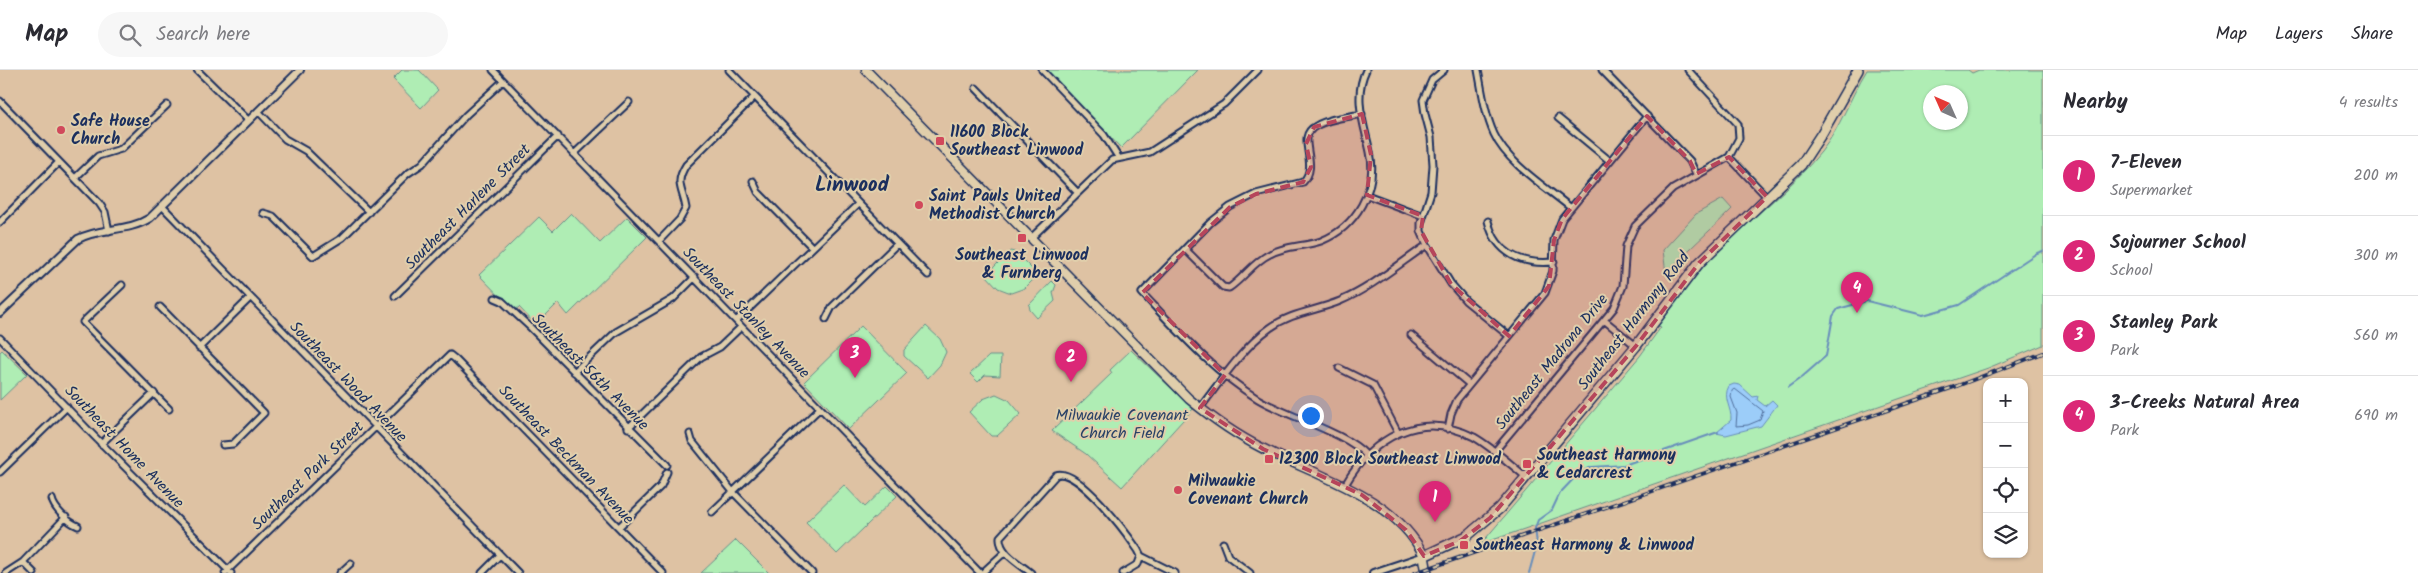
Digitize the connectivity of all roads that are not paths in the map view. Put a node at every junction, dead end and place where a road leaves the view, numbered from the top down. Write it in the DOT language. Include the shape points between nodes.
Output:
graph roads {
  1 [pos="300,70"];
  2 [pos="493,70"];
  3 [pos="729,70"];
  4 [pos="866,70"];
  5 [pos="1042,70"];
  6 [pos="1258,70"];
  7 [pos="1444,70"];
  8 [pos="1478,70"];
  9 [pos="1602,70"];
  10 [pos="1688,70"];
  11 [pos="1858,70"];
  12 [pos="199,71"];
  13 [pos="1364,71"];
  14 [pos="504,80"];
  15 [pos="976,88"];
  16 [pos="754,97"];
  17 [pos="0,101"];
  18 [pos="629,102"];
  19 [pos="167,105"];
  20 [pos="258,110"];
  21 [pos="1362,114"];
  22 [pos="1647,116"];
  23 [pos="1558,118"];
  24 [pos="248,120"];
  25 [pos="558,136"];
  26 [pos="574,154"];
  27 [pos="1118,157"];
  28 [pos="1729,157"];
  29 [pos="1610,161"];
  30 [pos="59,162"];
  31 [pos="1696,174"];
  32 [pos="75,178"];
  33 [pos="753,181"];
  34 [pos="1077,192"];
  35 [pos="1367,195"];
  36 [pos="1767,197"];
  37 [pos="858,204"];
  38 [pos="162,206"];
  39 [pos="1571,208"];
  40 [pos="368,212"];
  41 [pos="263,213"];
  42 [pos="1423,216"];
  43 [pos="1488,221"];
  44 [pos="0,222"];
  45 [pos="109,231"];
  46 [pos="1030,238"];
  47 [pos="659,240"];
  48 [pos="897,244"];
  49 [pos="1427,246"];
  50 [pos="812,247"];
  51 [pos="1185,249"];
  52 [pos="1554,262"];
  53 [pos="928,275"];
  54 [pos="695,277"];
  55 [pos="122,284"];
  56 [pos="395,296"];
  57 [pos="250,298"];
  58 [pos="495,298"];
  59 [pos="160,307"];
  60 [pos="0,313"];
  61 [pos="826,319"];
  62 [pos="1604,320"];
  63 [pos="736,321"];
  64 [pos="741,327"];
  65 [pos="1411,335"];
  66 [pos="1509,336"];
  67 [pos="0,338"];
  68 [pos="1636,346"];
  69 [pos="199,348"];
  70 [pos="450,355"];
  71 [pos="1339,368"];
  72 [pos="574,372"];
  73 [pos="1225,376"];
  74 [pos="1469,384"];
  75 [pos="154,393"];
  76 [pos="67,407"];
  77 [pos="820,408"];
  78 [pos="1200,408"];
  79 [pos="169,409"];
  80 [pos="375,427"];
  81 [pos="628,428"];
  82 [pos="1448,428"];
  83 [pos="1398,433"];
  84 [pos="690,434"];
  85 [pos="102,444"];
  86 [pos="223,445"];
  87 [pos="1495,451"];
  88 [pos="1366,455"];
  89 [pos="666,465"];
  90 [pos="0,472"];
  91 [pos="667,472"];
  92 [pos="1526,477"];
  93 [pos="1345,486"];
  94 [pos="733,492"];
  95 [pos="52,499"];
  96 [pos="712,512"];
  97 [pos="66,517"];
  98 [pos="78,526"];
  99 [pos="619,527"];
  100 [pos="1223,543"];
  101 [pos="1005,552"];
  102 [pos="500,554"];
  103 [pos="1141,556"];
  104 [pos="1424,556"];
  105 [pos="23,562"];
  106 [pos="351,563"];
  107 [pos="228,572"];
  108 [pos="6,573"];
  109 [pos="34,573"];
  110 [pos="340,573"];
  111 [pos="482,573"];
  112 [pos="518,573"];
  113 [pos="663,573"];
  114 [pos="812,573"];
  115 [pos="981,573"];
  116 [pos="1031,573"];
  117 [pos="1123,573"];
  118 [pos="1175,573"];
  119 [pos="1250,573"];
  120 [pos="1373,573"];
  121 [pos="1427,573"];
  1 -- 20 [label="street"];
  2 -- 14 [label="street, Southeast Stanley Avenue"];
  3 -- 16 [label="street"];
  4 -- 46 [label="main road"];
  5 -- 27 [label="street" via="1104,135"];
  6 -- 27 [label="street" via="1224,104 1150,152"];
  7 -- 42 [label="street" via="1432,80 1423,100 1433,165"];
  8 -- 39 [label="street" via="1490,124 1500,145"];
  9 -- 22 [label="street"];
  10 -- 28 [label="street" via="1738,124 1739,138"];
  11 -- 36 [label="main road, Southeast Harmony Road" via="1807,156"];
  12 -- 24 [label="street"];
  13 -- 21 [label="street" via="1359,90"];
  14 -- 25 [label="street, Southeast Stanley Avenue"];
  14 -- 40 [label="street" via="466,115 422,164"];
  15 -- 34 [label="street"];
  16 -- 37 [label="street"];
  16 -- 47 [label="street" via="686,165 680,175 679,186 686,208"];
  17 -- 30 [label="street"];
  18 -- 26 [label="street"];
  19 -- 32 [label="street" via="121,149 98,156"];
  20 -- 24 [label="street"];
  20 -- 40 [label="street" via="284,139 306,151"];
  21 -- 35 [label="street" via="1371,155 1372,173"];
  21 -- 51 [label="street" via="1314,127 1306,144 1311,167 1303,182 1256,194 1237,203 1210,223"];
  22 -- 29 [label="street"];
  22 -- 31 [label="street" via="1690,161"];
  23 -- 29 [label="street"];
  24 -- 38 [label="street"];
  25 -- 26 [label="street, Southeast Stanley Avenue"];
  25 -- 56 [label="street, Southeast Harlene Street"];
  26 -- 47 [label="street, Southeast Stanley Avenue"];
  27 -- 34 [label="street"];
  28 -- 31 [label="street, Southeast Madrona Drive"];
  28 -- 36 [label="street"];
  29 -- 39 [label="street"];
  30 -- 32 [label="street"];
  30 -- 44 [label="street"];
  31 -- 62 [label="street, Southeast Madrona Drive" via="1666,194 1632,231 1624,251 1621,293"];
  32 -- 45 [label="street" via="105,212"];
  33 -- 50 [label="street" via="758,192"];
  34 -- 46 [label="street"];
  35 -- 42 [label="street"];
  35 -- 51 [label="street" via="1355,216 1337,232 1320,241 1277,250 1261,258 1229,288 1222,287"];
  36 -- 68 [label="main road, Southeast Harmony Road" via="1707,254"];
  37 -- 48 [label="street"];
  37 -- 50 [label="street"];
  38 -- 45 [label="street" via="138,225"];
  38 -- 57 [label="street, Southeast Wood Avenue"];
  39 -- 52 [label="street" via="1556,232"];
  40 -- 41 [label="street" via="342,238 313,256 273,216"];
  42 -- 49 [label="street" via="1421,231"];
  43 -- 52 [label="street" via="1497,242 1509,254 1530,263"];
  45 -- 60 [label="street" via="88,235 75,242"];
  46 -- 78 [label="main road"];
  47 -- 54 [label="street, Southeast Stanley Avenue"];
  48 -- 53 [label="street"];
  48 -- 61 [label="street" via="832,307"];
  49 -- 66 [label="street" via="1458,293"];
  49 -- 73 [label="street" via="1351,296 1294,314 1269,328"];
  50 -- 63 [label="street"];
  51 -- 73 [label="street" via="1142,293"];
  52 -- 66 [label="street" via="1545,293"];
  54 -- 63 [label="street, Southeast Stanley Avenue"];
  54 -- 72 [label="street" via="673,299 616,332"];
  55 -- 75 [label="street" via="83,322"];
  57 -- 69 [label="street"];
  57 -- 80 [label="street, Southeast Wood Avenue"];
  58 -- 72 [label="street, Southeast 56th Avenue" via="503,302"];
  59 -- 69 [label="street"];
  62 -- 68 [label="street"];
  62 -- 87 [label="street, Southeast Madrona Drive"];
  63 -- 64 [label="street, Southeast Stanley Avenue"];
  64 -- 77 [label="street, Southeast Stanley Avenue"];
  64 -- 81 [label="street" via="720,347 704,354"];
  65 -- 74 [label="street"];
  66 -- 74 [label="street"];
  67 -- 76 [label="street, Southeast Home Avenue"];
  68 -- 92 [label="main road, Southeast Harmony Road"];
  69 -- 86 [label="street" via="264,413 232,444"];
  70 -- 80 [label="street, Southeast Park Street"];
  70 -- 99 [label="street, Southeast Beckman Avenue"];
  71 -- 83 [label="street" via="1374,385"];
  72 -- 81 [label="street, Southeast 56th Avenue"];
  73 -- 78 [label="street"];
  73 -- 88 [label="street" via="1293,417 1351,442"];
  74 -- 82 [label="street" via="1453,406"];
  75 -- 79 [label="street"];
  75 -- 85 [label="street"];
  76 -- 85 [label="street, Southeast Home Avenue"];
  76 -- 90 [label="street"];
  77 -- 94 [label="street"];
  77 -- 115 [label="street, Southeast Stanley Avenue"];
  78 -- 93 [label="main road" via="1263,449"];
  80 -- 102 [label="street, Southeast Wood Avenue"];
  80 -- 107 [label="street, Southeast Park Street"];
  81 -- 89 [label="street, Southeast 56th Avenue"];
  82 -- 83 [label="street" via="1422,428"];
  82 -- 87 [label="street" via="1473,437"];
  83 -- 88 [label="street"];
  84 -- 94 [label="street" via="692,441"];
  85 -- 107 [label="street, Southeast Home Avenue"];
  87 -- 92 [label="street"];
  88 -- 93 [label="street"];
  91 -- 99 [label="street" via="661,486"];
  92 -- 104 [label="main road, Southeast Harmony Road" via="1475,531"];
  93 -- 104 [label="main road" via="1401,525"];
  94 -- 96 [label="street"];
  94 -- 114 [label="street"];
  95 -- 97 [label="street" via="53,505"];
  97 -- 98 [label="street"];
  97 -- 105 [label="street"];
  99 -- 113 [label="street, Southeast Beckman Avenue"];
  100 -- 119 [label="street" via="1228,556"];
  101 -- 103 [label="street" via="999,542 1002,531 1056,475 1066,473 1091,492"];
  101 -- 115 [label="street"];
  101 -- 116 [label="street"];
  102 -- 111 [label="street"];
  102 -- 112 [label="street, Southeast Wood Avenue"];
  103 -- 117 [label="street" via="1138,564"];
  103 -- 118 [label="street"];
  104 -- 120 [label="street"];
  104 -- 121 [label="main road"];
  105 -- 108 [label="street"];
  105 -- 109 [label="street"];
  106 -- 110 [label="street"];
}
